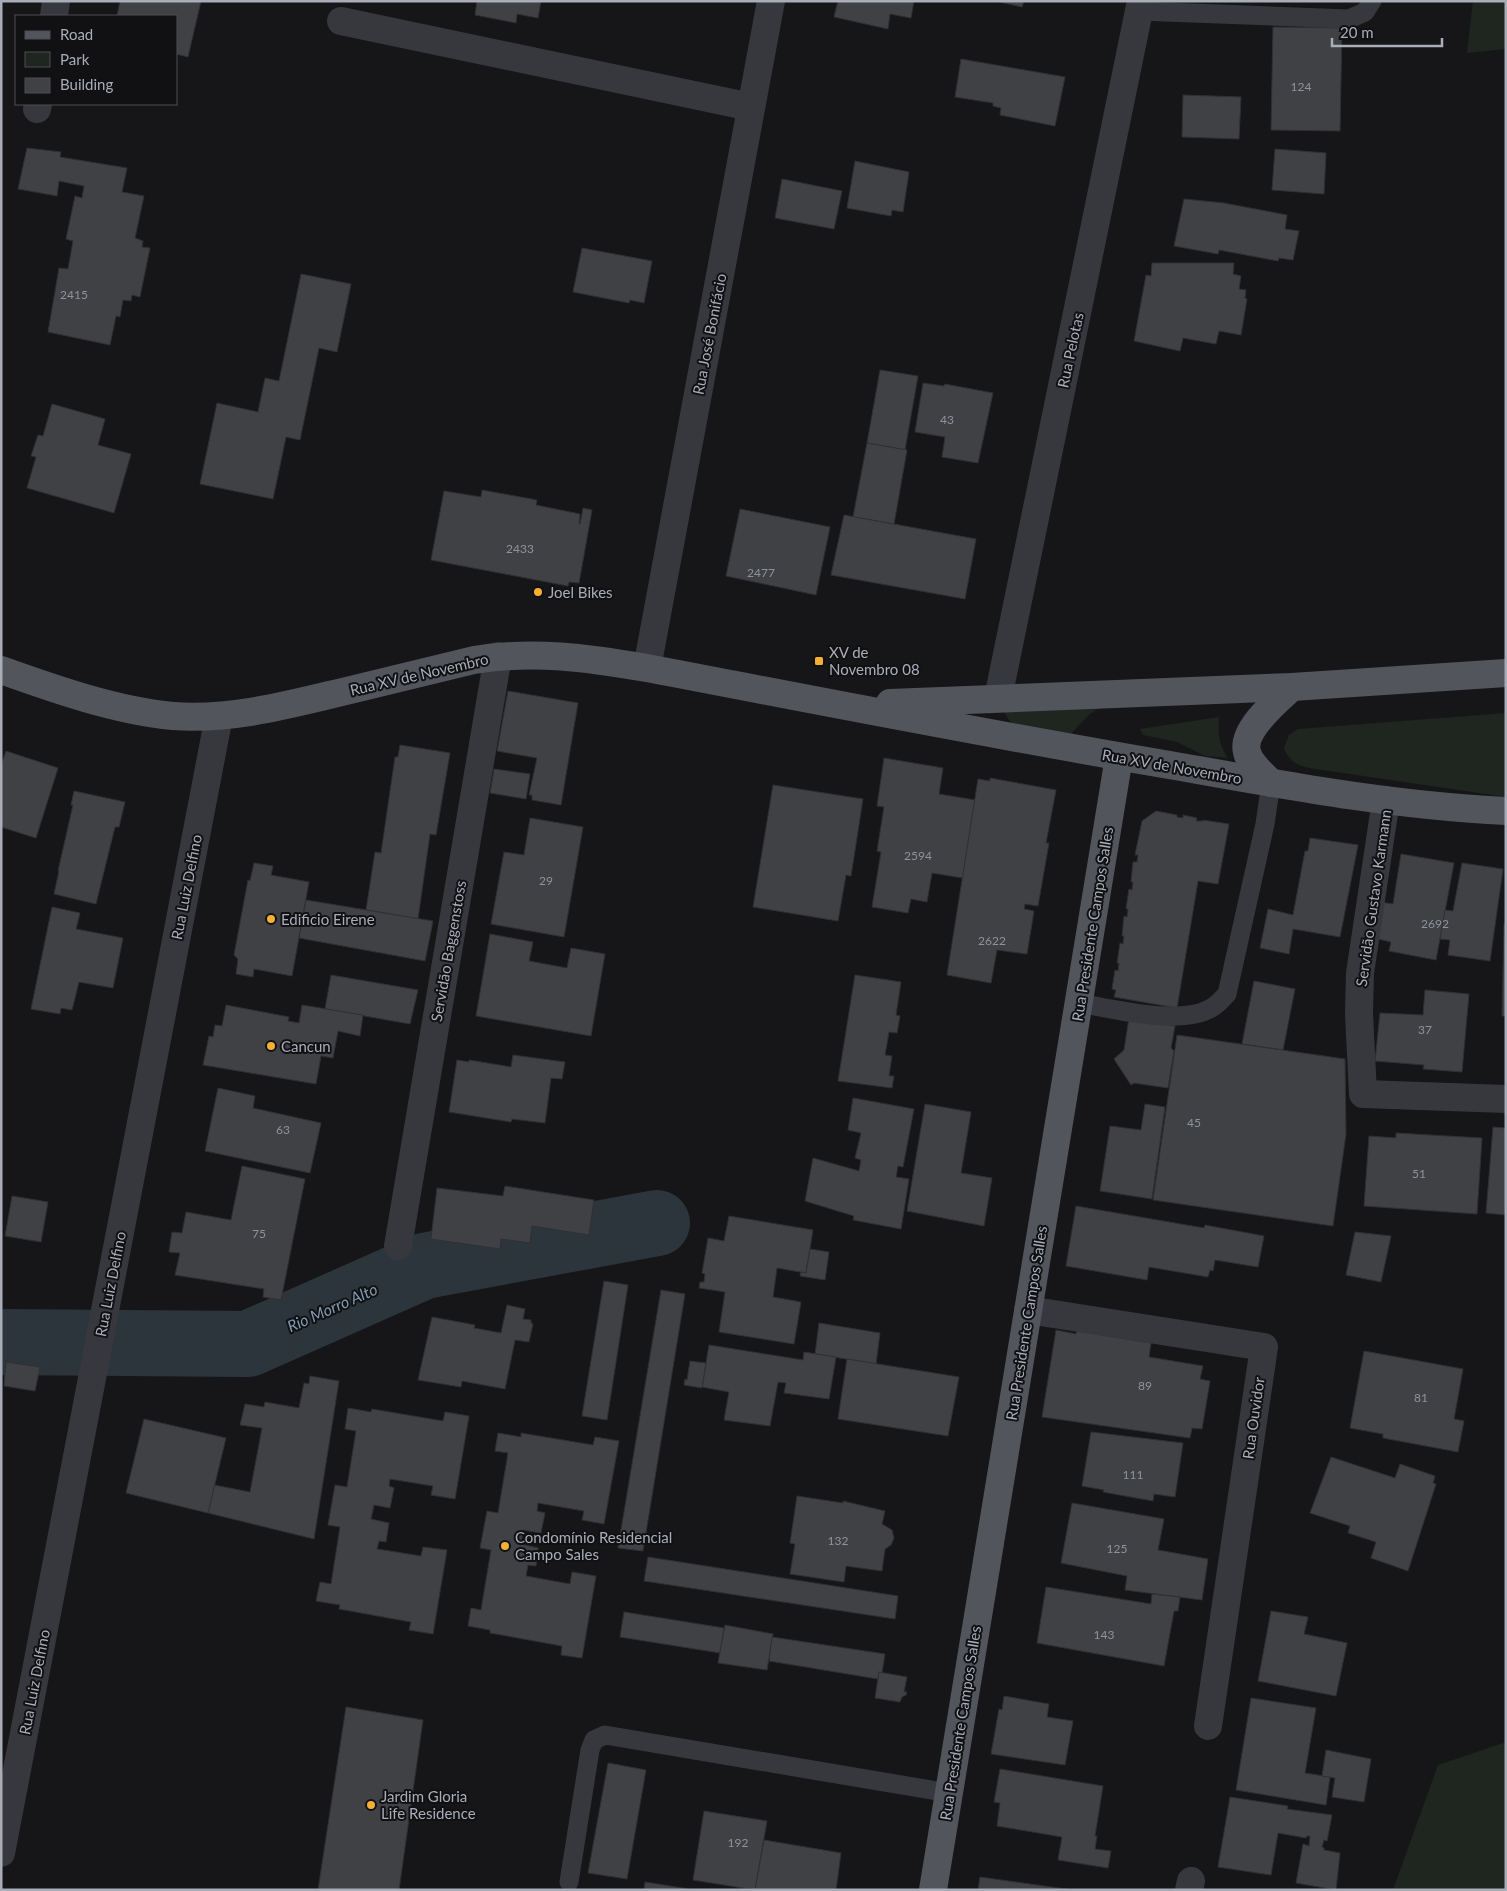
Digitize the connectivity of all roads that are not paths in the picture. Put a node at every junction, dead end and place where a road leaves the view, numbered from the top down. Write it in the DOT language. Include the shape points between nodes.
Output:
graph roads {
  1 [pos="56,1"];
  2 [pos="771,1"];
  3 [pos="1372,1"];
  4 [pos="1140,6"];
  5 [pos="54,15"];
  6 [pos="340,22"];
  7 [pos="751,107"];
  8 [pos="498,656"];
  9 [pos="647,668"];
  10 [pos="1,670"];
  11 [pos="1506,673"];
  12 [pos="1292,687"];
  13 [pos="998,698"];
  14 [pos="841,705"];
  15 [pos="219,716"];
  16 [pos="1119,757"];
  17 [pos="1271,783"];
  18 [pos="1386,800"];
  19 [pos="1506,811"];
  20 [pos="1079,1003"];
  21 [pos="1506,1099"];
  22 [pos="398,1246"];
  23 [pos="1028,1310"];
  24 [pos="1208,1726"];
  25 [pos="949,1793"];
  26 [pos="1,1853"];
  27 [pos="569,1882"];
  28 [pos="933,1890"];
  1 -- 5 [label="street"];
  2 -- 7 [label="street, Rua José Bonifácio"];
  3 -- 4 [label="lane" via="1365,12 1350,19"];
  4 -- 13 [label="street, Rua Pelotas"];
  6 -- 7 [label="street"];
  7 -- 9 [label="street, Rua José Bonifácio"];
  8 -- 9 [label="main road, Rua XV de Novembro" via="549,654"];
  8 -- 15 [label="main road, Rua XV de Novembro" via="265,710"];
  8 -- 22 [label="street, Servidão Baggenstoss"];
  9 -- 14 [label="main road, Rua XV de Novembro"];
  10 -- 15 [label="main road, Rua XV de Novembro" via="126,708 173,716"];
  11 -- 12 [label="main road, Rua XV de Novembro"];
  12 -- 13 [label="main road, Rua XV de Novembro"];
  12 -- 17 [label="main road" via="1260,718 1248,736 1246,752 1252,764"];
  13 -- 14 [label="main road, Rua XV de Novembro"];
  14 -- 16 [label="main road, Rua XV de Novembro"];
  15 -- 26 [label="street, Rua Luiz Delfino"];
  16 -- 17 [label="main road, Rua XV de Novembro"];
  16 -- 20 [label="main road, Rua Presidente Campos Salles"];
  17 -- 18 [label="main road, Rua XV de Novembro"];
  17 -- 20 [label="lane" via="1227,994 1206,1011 1175,1017"];
  18 -- 19 [label="main road, Rua XV de Novembro"];
  18 -- 21 [label="street, Servidão Gustavo Karmann" via="1360,973 1363,1094"];
  20 -- 23 [label="main road, Rua Presidente Campos Salles"];
  23 -- 24 [label="street, Rua Ouvidor" via="1264,1347"];
  23 -- 25 [label="main road, Rua Presidente Campos Salles"];
  25 -- 27 [label="lane" via="605,1735 594,1740 590,1750"];
  25 -- 28 [label="main road, Rua Presidente Campos Salles"];
}
